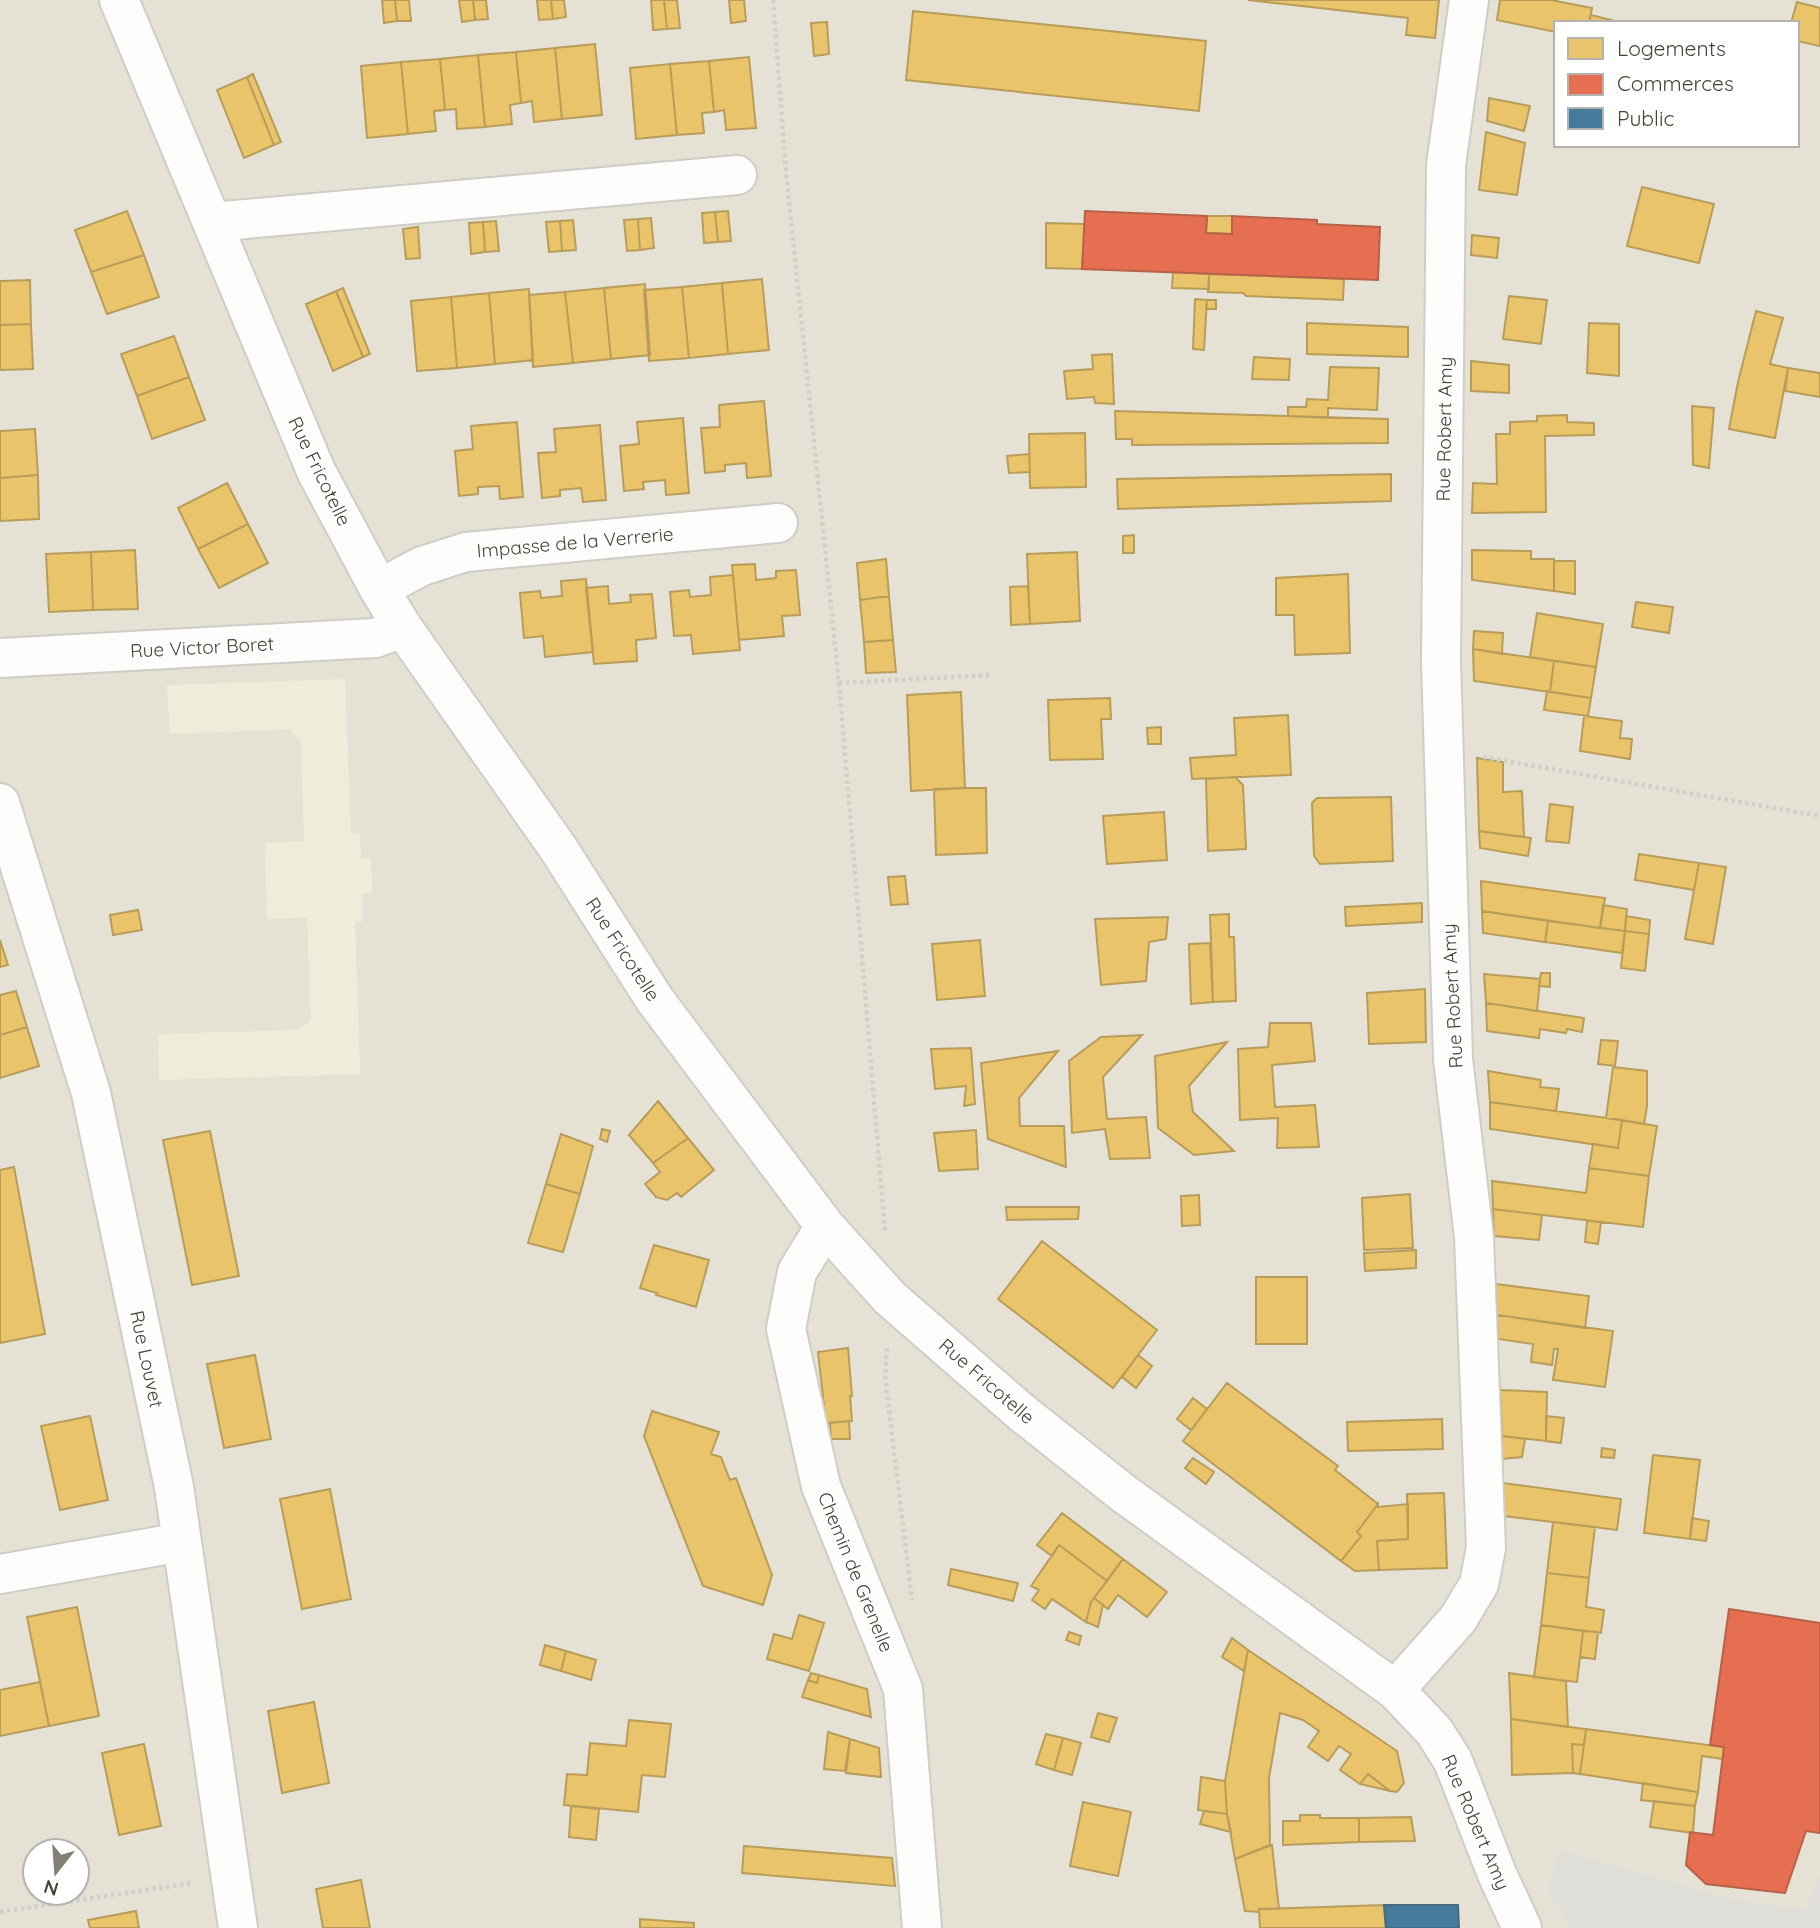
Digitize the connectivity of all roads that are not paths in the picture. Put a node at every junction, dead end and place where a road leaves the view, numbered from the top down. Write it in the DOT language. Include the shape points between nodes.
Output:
graph roads {
  1 [pos="119,0"];
  2 [pos="1469,0"];
  3 [pos="737,175"];
  4 [pos="212,222"];
  5 [pos="778,523"];
  6 [pos="379,589"];
  7 [pos="403,628"];
  8 [pos="0,657"];
  9 [pos="0,803"];
  10 [pos="825,1226"];
  11 [pos="183,1542"];
  12 [pos="0,1574"];
  13 [pos="1395,1690"];
  14 [pos="239,1928"];
  15 [pos="922,1928"];
  16 [pos="1522,1928"];
  1 -- 4 [label="street, Rue Fricotelle"];
  2 -- 13 [label="street, Rue Robert Amy" via="1447,165 1441,661 1453,1059 1474,1237 1486,1548 1479,1584 1458,1619"];
  3 -- 4 [label="street"];
  4 -- 6 [label="street, Rue Fricotelle" via="316,471"];
  5 -- 6 [label="street, Impasse de la Verrerie" via="466,552 422,566"];
  6 -- 7 [label="street, Rue Fricotelle"];
  7 -- 8 [label="street, Rue Victor Boret" via="375,638"];
  7 -- 10 [label="street, Rue Fricotelle" via="558,848 656,1000"];
  9 -- 11 [label="street, Rue Louvet" via="91,1093"];
  10 -- 13 [label="street, Rue Fricotelle" via="890,1298 1021,1412 1123,1493"];
  10 -- 15 [label="street, Chemin de Grenelle" via="797,1272 786,1329 821,1486 903,1689"];
  11 -- 12 [label="street"];
  11 -- 14 [label="street, Rue Louvet"];
  13 -- 16 [label="street, Rue Robert Amy" via="1434,1731 1453,1761"];
}
